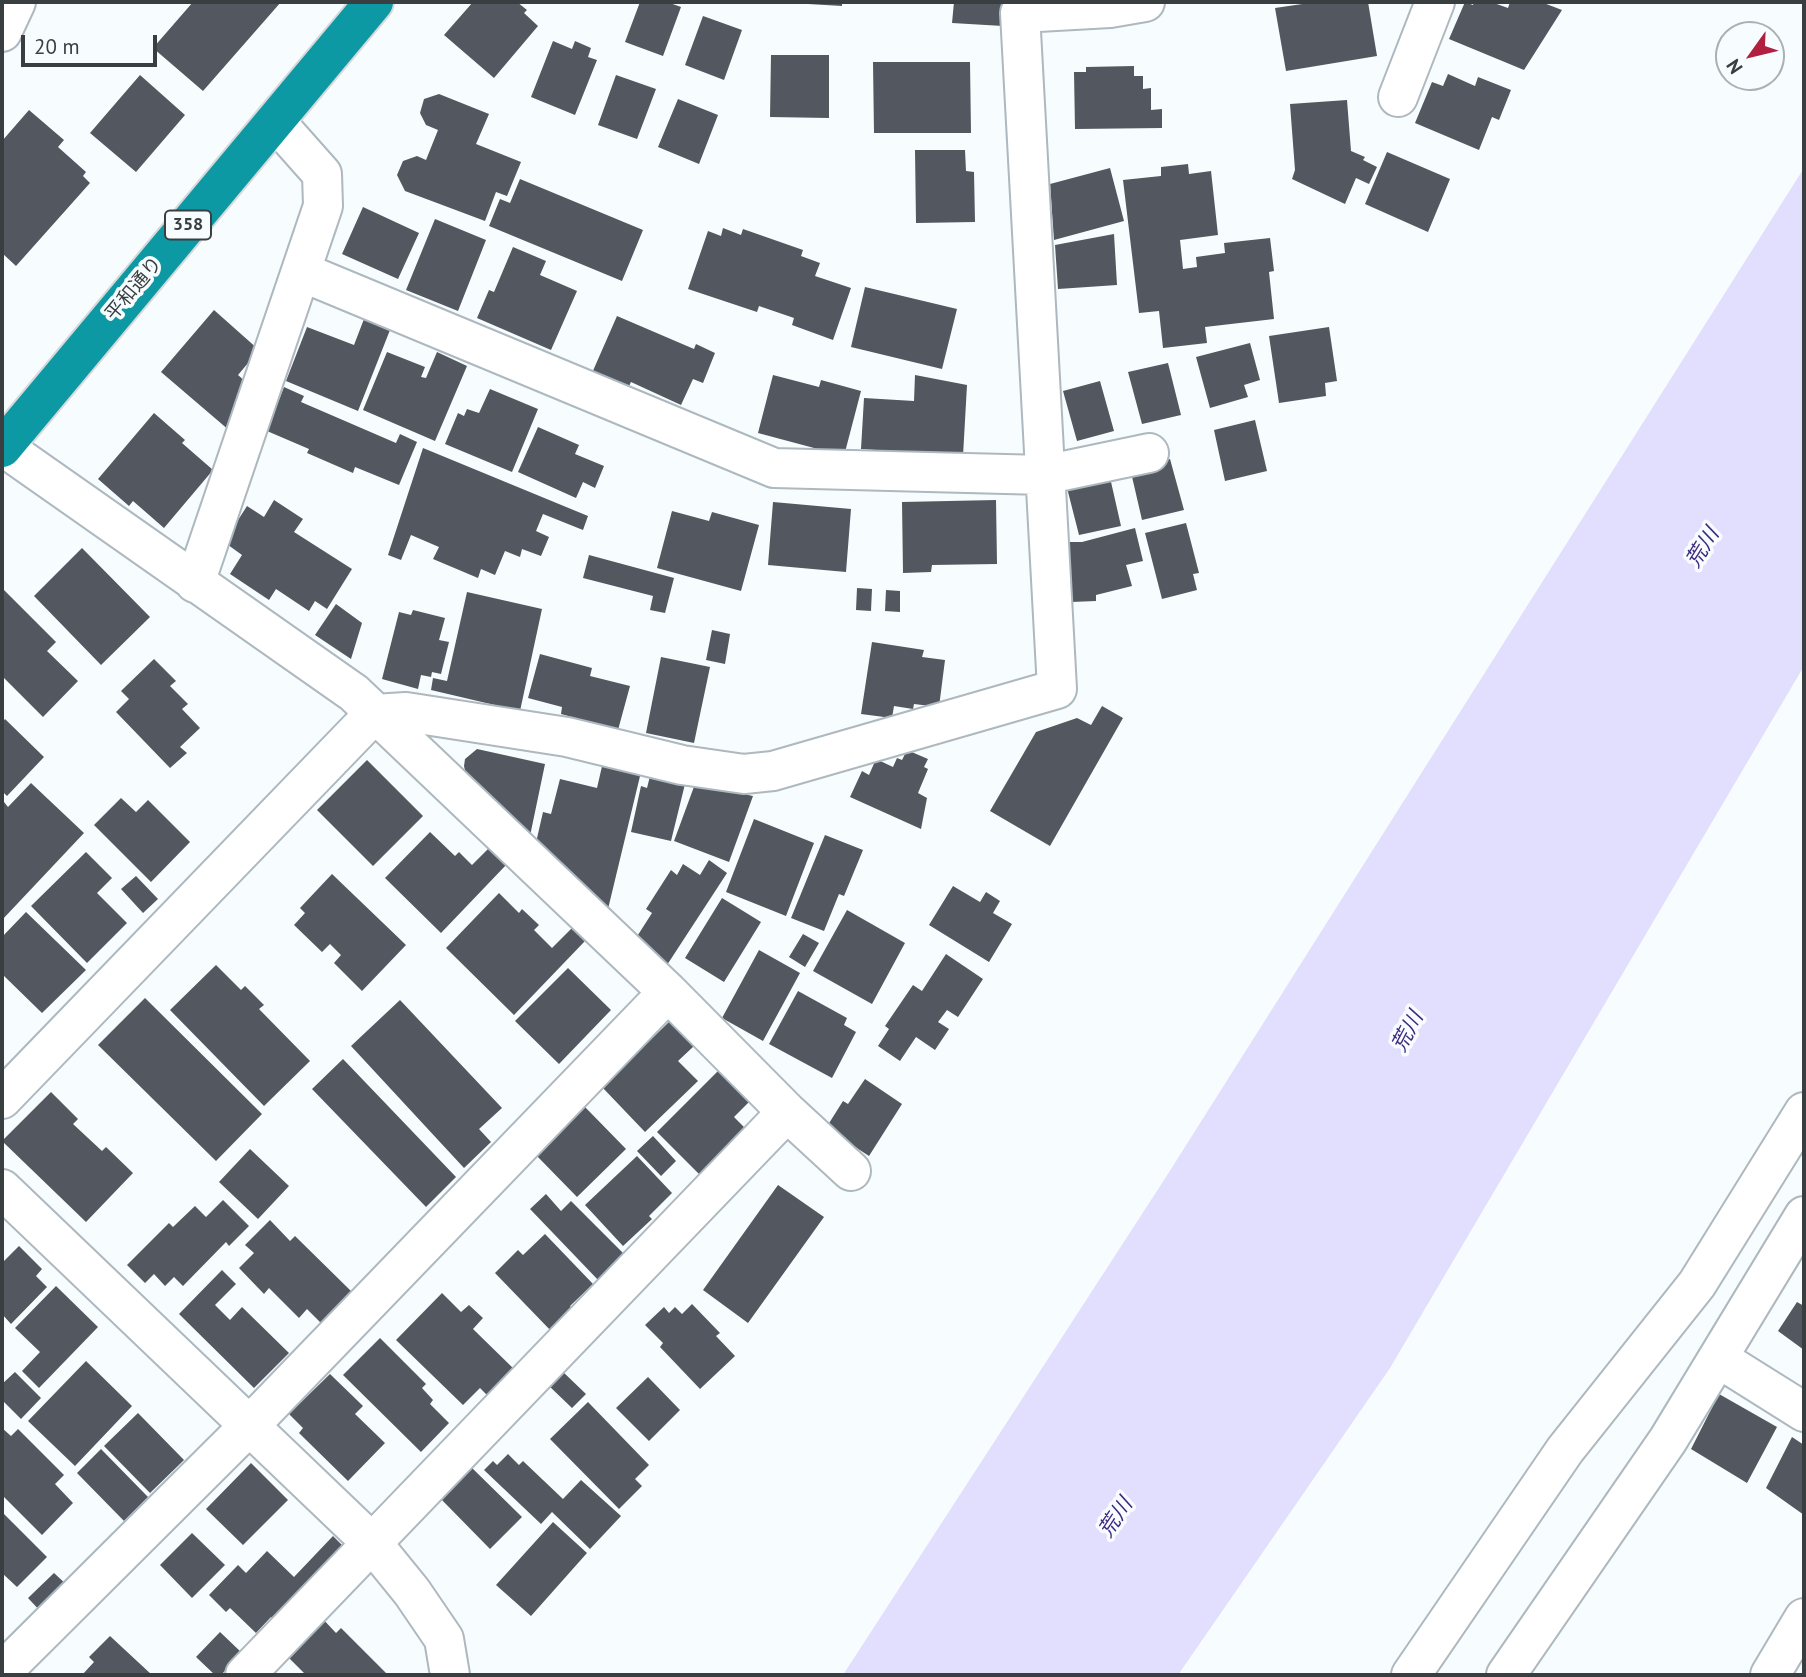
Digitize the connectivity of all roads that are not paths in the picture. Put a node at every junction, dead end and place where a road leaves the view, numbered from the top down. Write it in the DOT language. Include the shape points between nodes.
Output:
graph roads {
  1 [pos="16,2"];
  2 [pos="374,2"];
  3 [pos="1435,2"];
  4 [pos="1121,4"];
  5 [pos="2,32"];
  6 [pos="1398,97"];
  7 [pos="275,121"];
  8 [pos="302,272"];
  9 [pos="2,447"];
  10 [pos="1149,453"];
  11 [pos="1044,475"];
  12 [pos="195,583"];
  13 [pos="374,713"];
  14 [pos="668,992"];
  15 [pos="2,1099"];
  16 [pos="787,1112"];
  17 [pos="1804,1112"];
  18 [pos="851,1171"];
  19 [pos="2,1189"];
  20 [pos="1804,1216"];
  21 [pos="1718,1358"];
  22 [pos="1804,1412"];
  23 [pos="250,1425"];
  24 [pos="373,1544"];
  25 [pos="1804,1618"];
  26 [pos="2,1672"];
  27 [pos="245,1675"];
  28 [pos="450,1675"];
  29 [pos="1411,1675"];
  30 [pos="1506,1675"];
  31 [pos="1770,1675"];
  1 -- 5 [label="street"];
  2 -- 7 [label="highway, 平和通り / 358"];
  3 -- 6 [label="street"];
  4 -- 11 [label="street" via="1020,13"];
  7 -- 8 [label="street" via="322,174 323,206"];
  7 -- 9 [label="highway, 平和通り / 358"];
  8 -- 11 [label="street" via="774,468"];
  8 -- 12 [label="street"];
  9 -- 12 [label="street"];
  10 -- 11 [label="street"];
  11 -- 13 [label="street" via="1057,690 773,771 744,774 682,765 567,737 406,712"];
  12 -- 13 [label="street" via="354,693"];
  13 -- 14 [label="street"];
  13 -- 15 [label="street"];
  14 -- 16 [label="street"];
  14 -- 23 [label="street"];
  16 -- 18 [label="street"];
  16 -- 24 [label="street"];
  17 -- 29 [label="street" via="1696,1284 1565,1450"];
  19 -- 23 [label="street"];
  20 -- 21 [label="street"];
  21 -- 22 [label="street"];
  21 -- 30 [label="street" via="1668,1440"];
  23 -- 24 [label="street"];
  23 -- 26 [label="street"];
  24 -- 27 [label="street"];
  24 -- 28 [label="street" via="444,1639"];
  25 -- 31 [label="street"];
}
